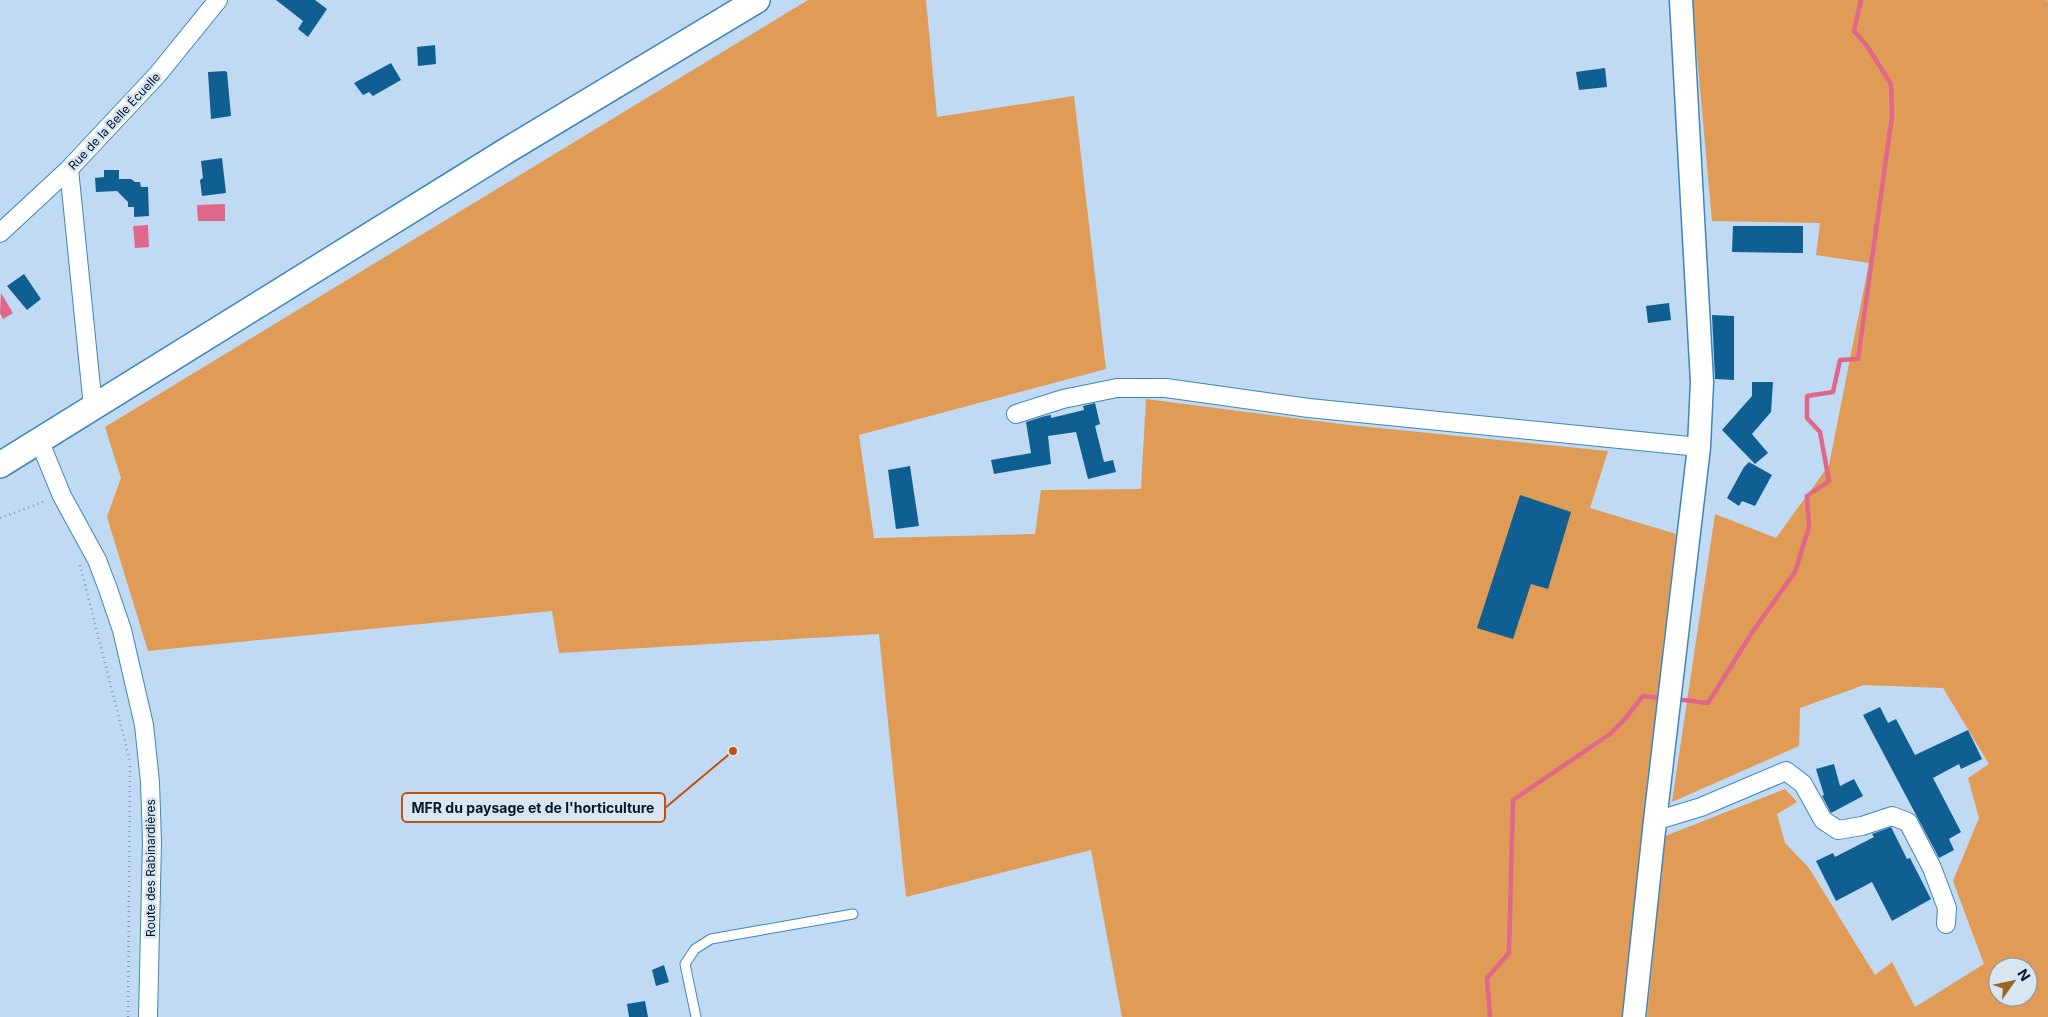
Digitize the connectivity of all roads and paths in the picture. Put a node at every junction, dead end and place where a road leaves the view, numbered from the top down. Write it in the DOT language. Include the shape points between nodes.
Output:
graph roads {
  1 [pos="218,0"];
  2 [pos="757,0"];
  3 [pos="1681,0"];
  4 [pos="69,169"];
  5 [pos="0,233"];
  6 [pos="94,405"];
  7 [pos="1016,414"];
  8 [pos="39,440"];
  9 [pos="1700,447"];
  10 [pos="0,465"];
  11 [pos="62,496"];
  12 [pos="0,518"];
  13 [pos="79,562"];
  14 [pos="1654,821"];
  15 [pos="853,914"];
  16 [pos="1946,924"];
  17 [pos="128,1017"];
  18 [pos="148,1017"];
  19 [pos="696,1017"];
  20 [pos="1634,1017"];
  1 -- 4 [label="street, Rue de la Belle Écuelle" via="164,67"];
  2 -- 6 [label="main road"];
  3 -- 9 [label="street" via="1702,382"];
  4 -- 5 [label="street, Rue de la Belle Écuelle"];
  4 -- 6 [label="street"];
  6 -- 8 [label="main road"];
  7 -- 9 [label="street" via="1117,388 1166,388 1309,408"];
  8 -- 10 [label="main road"];
  8 -- 11 [label="street, Route des Rabinardières"];
  9 -- 14 [label="street"];
  11 -- 12 [label="path"];
  11 -- 18 [label="street, Route des Rabinardières" via="97,560 108,589 122,630 144,725 152,842"];
  13 -- 17 [label="path" via="130,762"];
  14 -- 16 [label="street" via="1700,807 1786,771 1802,784 1823,820 1838,830 1892,816 1908,822 1932,868 1947,908"];
  14 -- 20 [label="street"];
  15 -- 19 [label="lane" via="711,939 695,949 685,964"];
}
